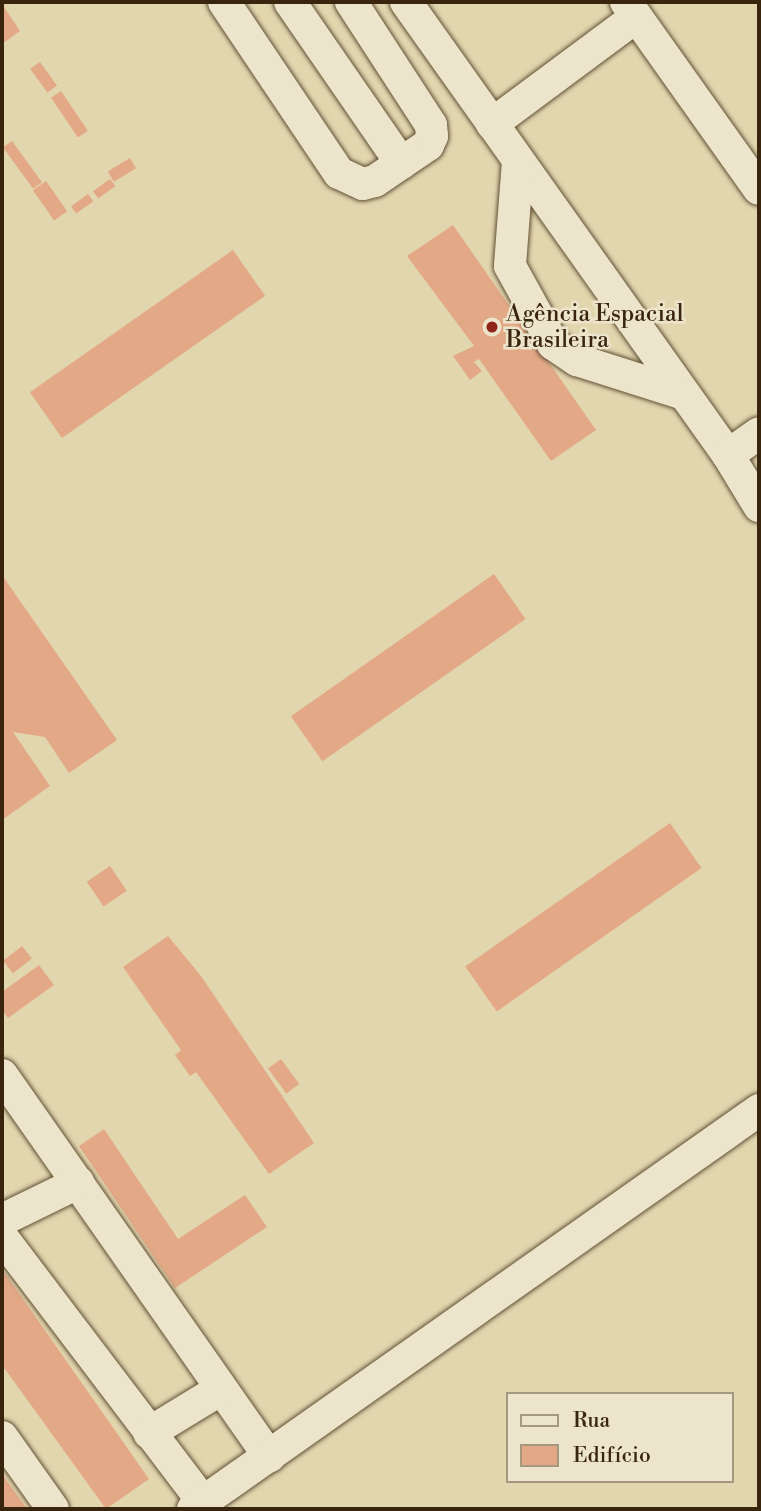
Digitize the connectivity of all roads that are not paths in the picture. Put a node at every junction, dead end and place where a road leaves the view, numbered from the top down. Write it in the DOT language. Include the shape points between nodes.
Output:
graph roads {
  1 [pos="224,2"];
  2 [pos="290,2"];
  3 [pos="351,2"];
  4 [pos="631,9"];
  5 [pos="413,12"];
  6 [pos="382,47"];
  7 [pos="492,124"];
  8 [pos="518,161"];
  9 [pos="401,163"];
  10 [pos="759,189"];
  11 [pos="681,393"];
  12 [pos="759,433"];
  13 [pos="728,455"];
  14 [pos="759,506"];
  15 [pos="2,1075"];
  16 [pos="759,1110"];
  17 [pos="78,1183"];
  18 [pos="2,1220"];
  19 [pos="2,1237"];
  20 [pos="221,1389"];
  21 [pos="149,1433"];
  22 [pos="2,1437"];
  23 [pos="269,1457"];
  24 [pos="198,1506"];
  25 [pos="53,1509"];
  1 -- 9 [label="lane" via="339,173 363,184"];
  2 -- 9 [label="lane"];
  3 -- 6 [label="lane"];
  4 -- 7 [label="lane"];
  4 -- 10 [label="lane"];
  5 -- 6 [label="lane"];
  5 -- 7 [label="lane"];
  6 -- 9 [label="lane" via="430,125 428,145"];
  7 -- 8 [label="lane"];
  8 -- 11 [label="lane"];
  8 -- 11 [label="lane" via="510,267 553,344 577,360"];
  11 -- 13 [label="lane"];
  12 -- 13 [label="lane"];
  13 -- 14 [label="lane"];
  15 -- 17 [label="lane"];
  16 -- 23 [label="lane"];
  17 -- 18 [label="lane"];
  17 -- 20 [label="lane"];
  19 -- 21 [label="lane"];
  20 -- 21 [label="lane"];
  20 -- 23 [label="lane"];
  21 -- 24 [label="lane"];
  22 -- 25 [label="lane"];
  23 -- 24 [label="lane"];
}
